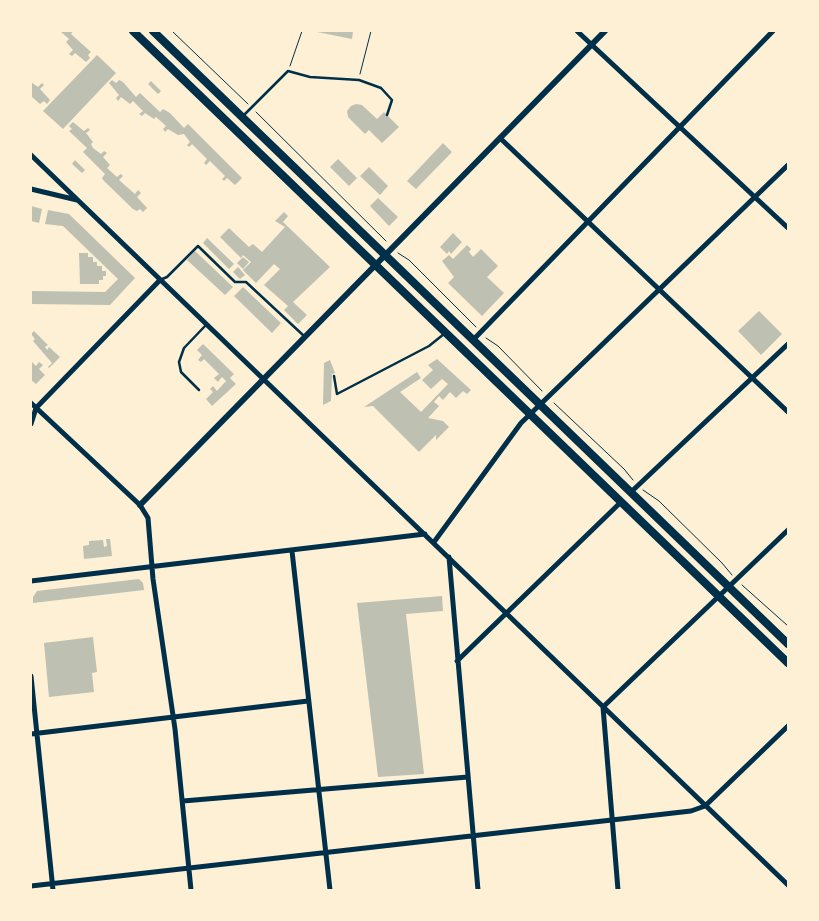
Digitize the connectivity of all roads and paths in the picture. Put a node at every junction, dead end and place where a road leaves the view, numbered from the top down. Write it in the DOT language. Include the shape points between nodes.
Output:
graph roads {
  1 [pos="133,31"];
  2 [pos="152,31"];
  3 [pos="302,31"];
  4 [pos="371,31"];
  5 [pos="577,31"];
  6 [pos="605,31"];
  7 [pos="773,31"];
  8 [pos="591,45"];
  9 [pos="288,71"];
  10 [pos="358,80"];
  11 [pos="387,115"];
  12 [pos="242,117"];
  13 [pos="681,127"];
  14 [pos="500,138"];
  15 [pos="31,155"];
  16 [pos="788,165"];
  17 [pos="31,190"];
  18 [pos="755,198"];
  19 [pos="78,200"];
  20 [pos="587,222"];
  21 [pos="788,228"];
  22 [pos="385,255"];
  23 [pos="375,264"];
  24 [pos="160,280"];
  25 [pos="659,289"];
  26 [pos="206,325"];
  27 [pos="446,333"];
  28 [pos="304,336"];
  29 [pos="473,340"];
  30 [pos="788,344"];
  31 [pos="334,376"];
  32 [pos="752,378"];
  33 [pos="263,379"];
  34 [pos="199,390"];
  35 [pos="31,403"];
  36 [pos="540,405"];
  37 [pos="36,408"];
  38 [pos="788,412"];
  39 [pos="531,414"];
  40 [pos="31,424"];
  41 [pos="631,492"];
  42 [pos="621,502"];
  43 [pos="140,505"];
  44 [pos="788,530"];
  45 [pos="425,534"];
  46 [pos="434,542"];
  47 [pos="292,551"];
  48 [pos="449,557"];
  49 [pos="152,568"];
  50 [pos="31,581"];
  51 [pos="729,587"];
  52 [pos="718,596"];
  53 [pos="508,614"];
  54 [pos="788,644"];
  55 [pos="457,662"];
  56 [pos="788,663"];
  57 [pos="31,676"];
  58 [pos="308,701"];
  59 [pos="603,707"];
  60 [pos="173,716"];
  61 [pos="788,726"];
  62 [pos="38,733"];
  63 [pos="31,734"];
  64 [pos="468,777"];
  65 [pos="318,788"];
  66 [pos="183,801"];
  67 [pos="705,806"];
  68 [pos="612,820"];
  69 [pos="473,836"];
  70 [pos="326,852"];
  71 [pos="189,868"];
  72 [pos="31,886"];
  73 [pos="788,886"];
  74 [pos="53,887"];
  75 [pos="191,890"];
  76 [pos="330,890"];
  77 [pos="478,890"];
  78 [pos="618,890"];
  1 -- 23 [label="main road"];
  2 -- 12 [label="main road"];
  3 -- 9 [label="path"];
  4 -- 10 [label="path"];
  5 -- 8 [label="street"];
  6 -- 8 [label="street"];
  7 -- 13 [label="street"];
  8 -- 13 [label="street"];
  8 -- 14 [label="street"];
  9 -- 10 [label="lane" via="310,77"];
  9 -- 12 [label="lane"];
  10 -- 11 [label="lane" via="381,88 392,100"];
  12 -- 22 [label="main road"];
  13 -- 18 [label="street"];
  13 -- 20 [label="street"];
  14 -- 20 [label="street"];
  14 -- 22 [label="street"];
  15 -- 19 [label="street"];
  16 -- 18 [label="street"];
  17 -- 19 [label="street"];
  18 -- 21 [label="street"];
  18 -- 25 [label="street"];
  19 -- 24 [label="street"];
  20 -- 25 [label="street"];
  20 -- 29 [label="street"];
  22 -- 23 [label="street"];
  22 -- 29 [label="main road"];
  23 -- 27 [label="main road"];
  23 -- 28 [label="street"];
  24 -- 26 [label="street"];
  24 -- 28 [label="lane" via="198,246 236,282 246,282"];
  24 -- 37 [label="street"];
  25 -- 32 [label="street"];
  25 -- 36 [label="street"];
  26 -- 33 [label="street"];
  26 -- 34 [label="lane" via="184,348 179,362 181,372"];
  27 -- 31 [label="lane" via="429,346 337,394"];
  27 -- 39 [label="main road"];
  28 -- 33 [label="street"];
  29 -- 36 [label="main road"];
  30 -- 32 [label="street"];
  32 -- 38 [label="street"];
  32 -- 41 [label="street"];
  33 -- 43 [label="street"];
  33 -- 45 [label="street"];
  35 -- 37 [label="street"];
  36 -- 39 [label="street"];
  36 -- 41 [label="main road"];
  37 -- 40 [label="street"];
  37 -- 43 [label="street"];
  39 -- 42 [label="main road"];
  39 -- 46 [label="street" via="521,423"];
  41 -- 51 [label="main road"];
  42 -- 52 [label="main road"];
  42 -- 53 [label="street"];
  43 -- 49 [label="street" via="148,518"];
  44 -- 51 [label="street"];
  45 -- 46 [label="street"];
  45 -- 47 [label="street"];
  46 -- 48 [label="street"];
  47 -- 49 [label="street"];
  47 -- 58 [label="street"];
  48 -- 53 [label="street"];
  48 -- 55 [label="street"];
  49 -- 50 [label="street"];
  49 -- 60 [label="street"];
  51 -- 52 [label="street"];
  51 -- 54 [label="main road"];
  52 -- 56 [label="main road"];
  52 -- 59 [label="street"];
  53 -- 55 [label="street"];
  53 -- 59 [label="street"];
  55 -- 64 [label="street"];
  57 -- 62 [label="street"];
  58 -- 60 [label="street"];
  58 -- 65 [label="street"];
  59 -- 67 [label="street"];
  59 -- 68 [label="street"];
  60 -- 62 [label="street"];
  60 -- 66 [label="street"];
  61 -- 67 [label="street"];
  62 -- 63 [label="street"];
  62 -- 74 [label="street"];
  64 -- 65 [label="street"];
  64 -- 69 [label="street"];
  65 -- 66 [label="street"];
  65 -- 70 [label="street"];
  66 -- 71 [label="street"];
  67 -- 68 [label="street" via="691,812"];
  67 -- 73 [label="street"];
  68 -- 69 [label="street"];
  68 -- 78 [label="street"];
  69 -- 70 [label="street"];
  69 -- 77 [label="street"];
  70 -- 71 [label="street"];
  70 -- 76 [label="street"];
  71 -- 74 [label="street"];
  71 -- 75 [label="street"];
  72 -- 74 [label="street"];
}
